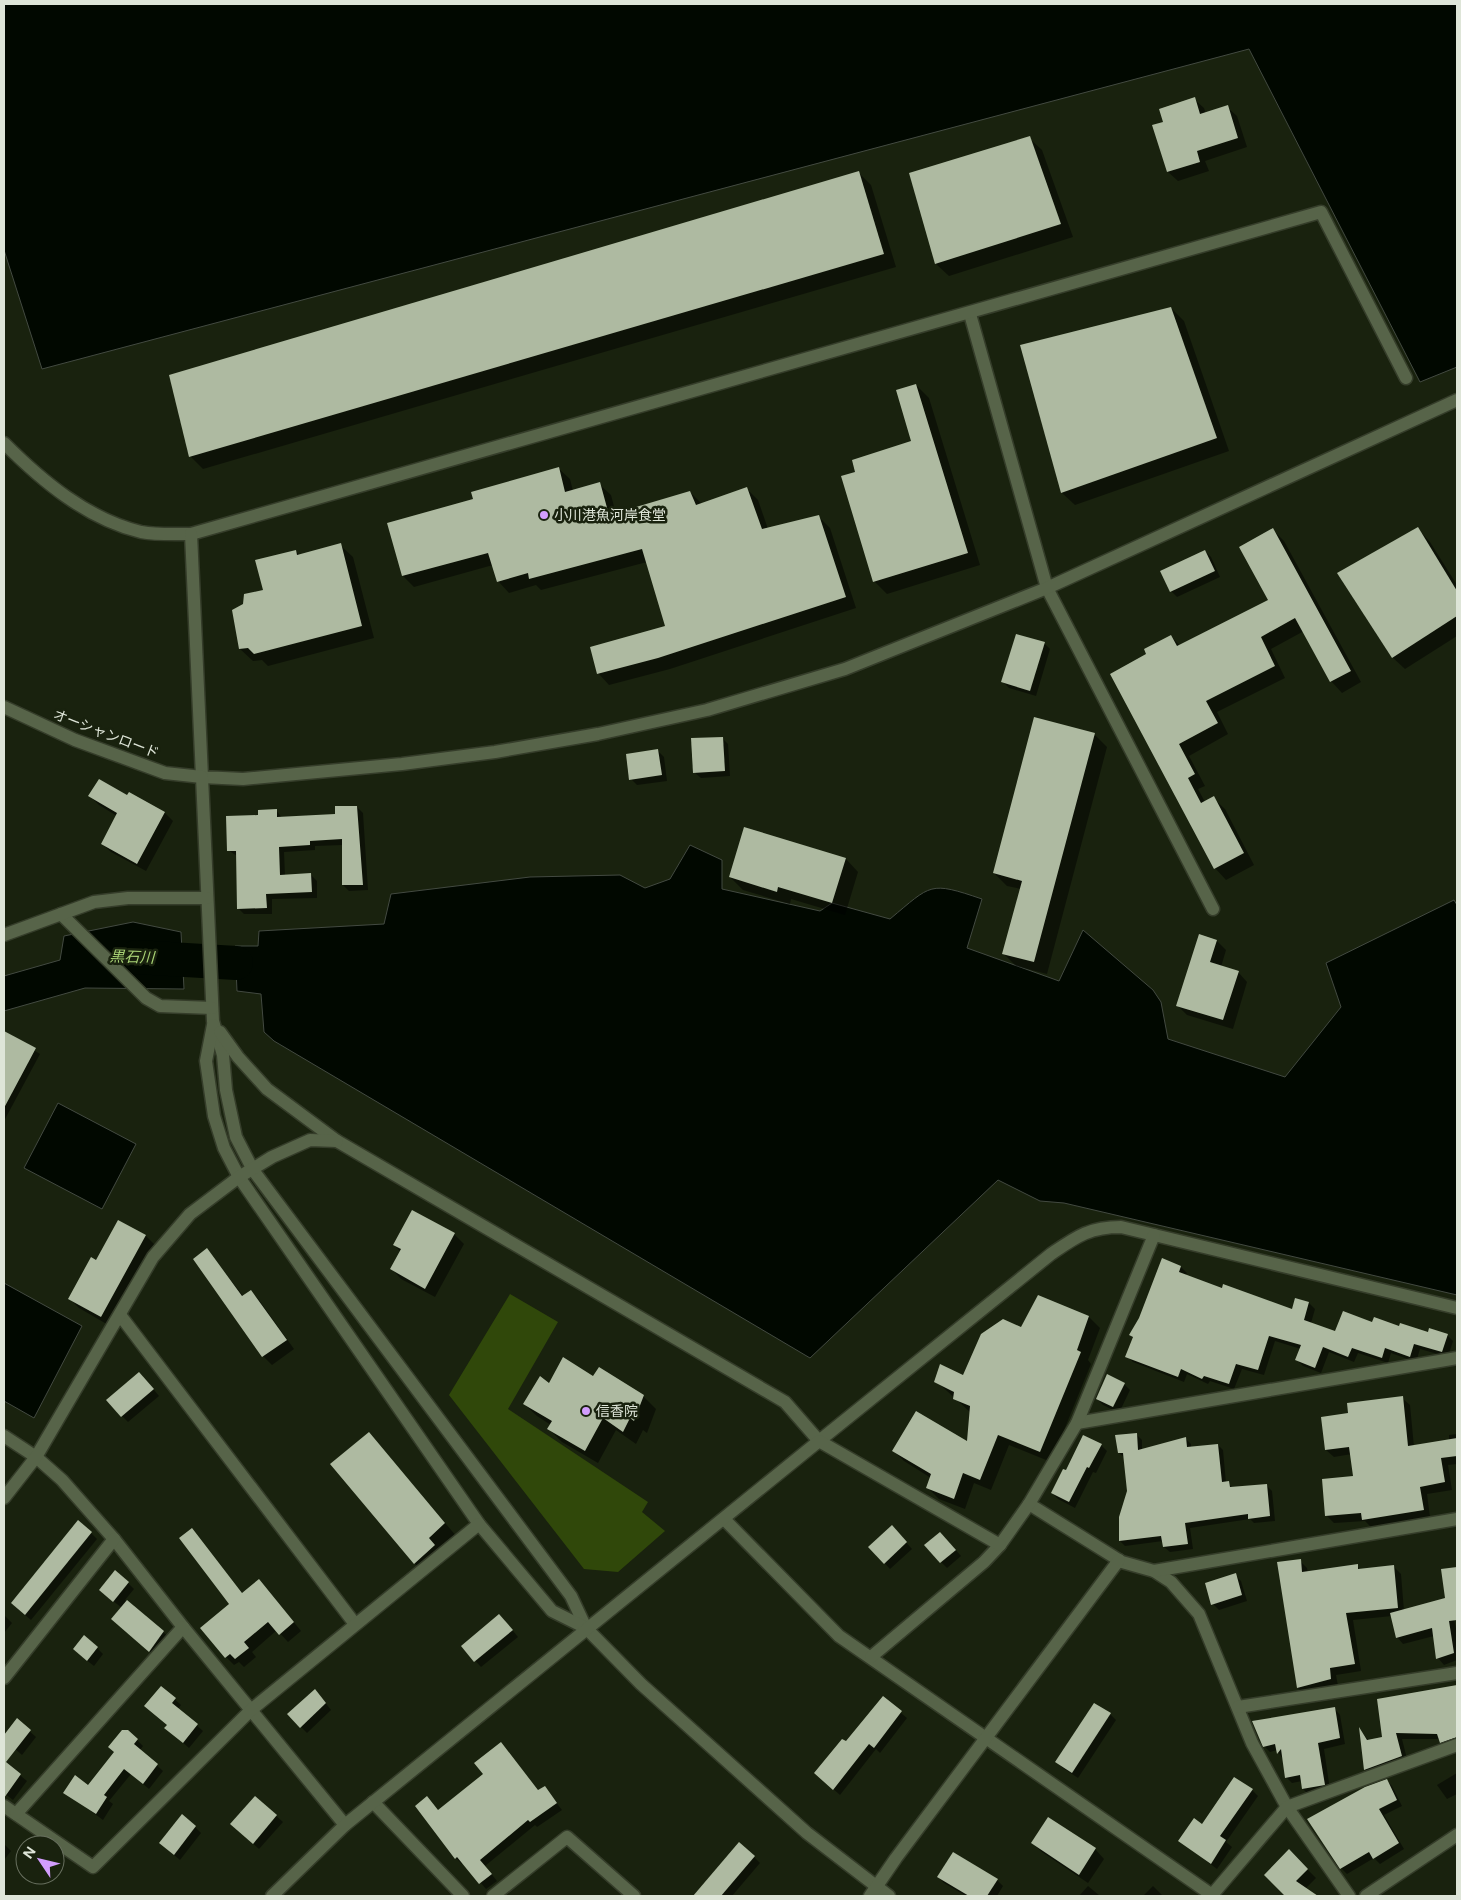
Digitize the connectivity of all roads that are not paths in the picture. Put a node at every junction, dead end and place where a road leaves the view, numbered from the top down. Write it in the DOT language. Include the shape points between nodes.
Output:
graph roads {
  1 [pos="970,314"];
  2 [pos="1406,378"];
  3 [pos="1457,400"];
  4 [pos="4,443"];
  5 [pos="191,534"];
  6 [pos="1047,588"];
  7 [pos="4,707"];
  8 [pos="202,777"];
  9 [pos="207,898"];
  10 [pos="1213,909"];
  11 [pos="61,914"];
  12 [pos="4,935"];
  13 [pos="212,1008"];
  14 [pos="213,1021"];
  15 [pos="337,1141"];
  16 [pos="253,1170"];
  17 [pos="239,1178"];
  18 [pos="1154,1234"];
  19 [pos="1457,1308"];
  20 [pos="120,1315"];
  21 [pos="1457,1358"];
  22 [pos="1077,1423"];
  23 [pos="4,1436"];
  24 [pos="819,1441"];
  25 [pos="36,1456"];
  26 [pos="4,1498"];
  27 [pos="1029,1504"];
  28 [pos="724,1519"];
  29 [pos="1457,1519"];
  30 [pos="479,1524"];
  31 [pos="114,1540"];
  32 [pos="1000,1545"];
  33 [pos="1119,1560"];
  34 [pos="1154,1571"];
  35 [pos="355,1624"];
  36 [pos="183,1627"];
  37 [pos="586,1628"];
  38 [pos="871,1657"];
  39 [pos="1457,1673"];
  40 [pos="4,1678"];
  41 [pos="1238,1706"];
  42 [pos="251,1710"];
  43 [pos="986,1738"];
  44 [pos="1457,1745"];
  45 [pos="373,1802"];
  46 [pos="4,1806"];
  47 [pos="1287,1807"];
  48 [pos="16,1814"];
  49 [pos="345,1825"];
  50 [pos="1457,1835"];
  51 [pos="873,1892"];
  52 [pos="272,1896"];
  53 [pos="463,1896"];
  54 [pos="493,1896"];
  55 [pos="634,1896"];
  56 [pos="889,1896"];
  57 [pos="1349,1896"];
  58 [pos="1366,1896"];
  1 -- 2 [label="street" via="1321,212"];
  1 -- 5 [label="street"];
  1 -- 6 [label="street"];
  3 -- 6 [label="street, オーシャンロード"];
  4 -- 5 [label="street" via="67,498 100,516 142,532"];
  5 -- 8 [label="street"];
  6 -- 8 [label="street, オーシャンロード" via="845,669 706,710 598,734 486,753 243,779"];
  6 -- 10 [label="street"];
  7 -- 8 [label="street, オーシャンロード" via="75,740 165,773"];
  8 -- 9 [label="street"];
  9 -- 11 [label="street" via="128,898 94,902"];
  9 -- 13 [label="street"];
  11 -- 12 [label="street"];
  11 -- 13 [label="street" via="146,998 160,1006"];
  13 -- 14 [label="street"];
  14 -- 15 [label="street" via="238,1057 267,1088"];
  14 -- 16 [label="street" via="223,1055 226,1090 236,1137"];
  14 -- 17 [label="street" via="206,1060 214,1116 224,1148"];
  15 -- 16 [label="street" via="310,1140 272,1157"];
  15 -- 24 [label="street" via="785,1402"];
  16 -- 17 [label="street"];
  16 -- 37 [label="street" via="571,1596"];
  17 -- 20 [label="street" via="190,1214 154,1257"];
  17 -- 30 [label="street"];
  18 -- 19 [label="street"];
  18 -- 22 [label="street"];
  18 -- 24 [label="street" via="1104,1227 1078,1236"];
  20 -- 25 [label="street"];
  20 -- 35 [label="street"];
  21 -- 22 [label="street"];
  22 -- 27 [label="street"];
  23 -- 25 [label="street"];
  24 -- 28 [label="street"];
  24 -- 32 [label="street"];
  25 -- 26 [label="street"];
  25 -- 31 [label="street" via="62,1480"];
  27 -- 32 [label="street"];
  27 -- 33 [label="street"];
  28 -- 37 [label="street"];
  28 -- 38 [label="street" via="839,1636"];
  29 -- 34 [label="street"];
  30 -- 35 [label="street"];
  30 -- 37 [label="street" via="552,1611"];
  31 -- 36 [label="street"];
  31 -- 40 [label="street"];
  32 -- 38 [label="street"];
  33 -- 34 [label="street"];
  33 -- 43 [label="street"];
  34 -- 41 [label="street" via="1171,1582 1199,1614"];
  35 -- 42 [label="street"];
  36 -- 42 [label="street"];
  36 -- 48 [label="street"];
  37 -- 45 [label="street"];
  37 -- 51 [label="street" via="641,1684"];
  38 -- 43 [label="street"];
  39 -- 41 [label="street"];
  41 -- 47 [label="street" via="1252,1744"];
  42 -- 48 [label="street" via="93,1867"];
  42 -- 49 [label="street"];
  43 -- 47 [label="street" via="1212,1895"];
  43 -- 51 [label="street"];
  44 -- 47 [label="street"];
  45 -- 49 [label="street"];
  45 -- 53 [label="street"];
  46 -- 48 [label="street"];
  47 -- 57 [label="street"];
  49 -- 52 [label="street"];
  50 -- 58 [label="street"];
  51 -- 56 [label="street"];
  54 -- 55 [label="street" via="567,1837"];
}
